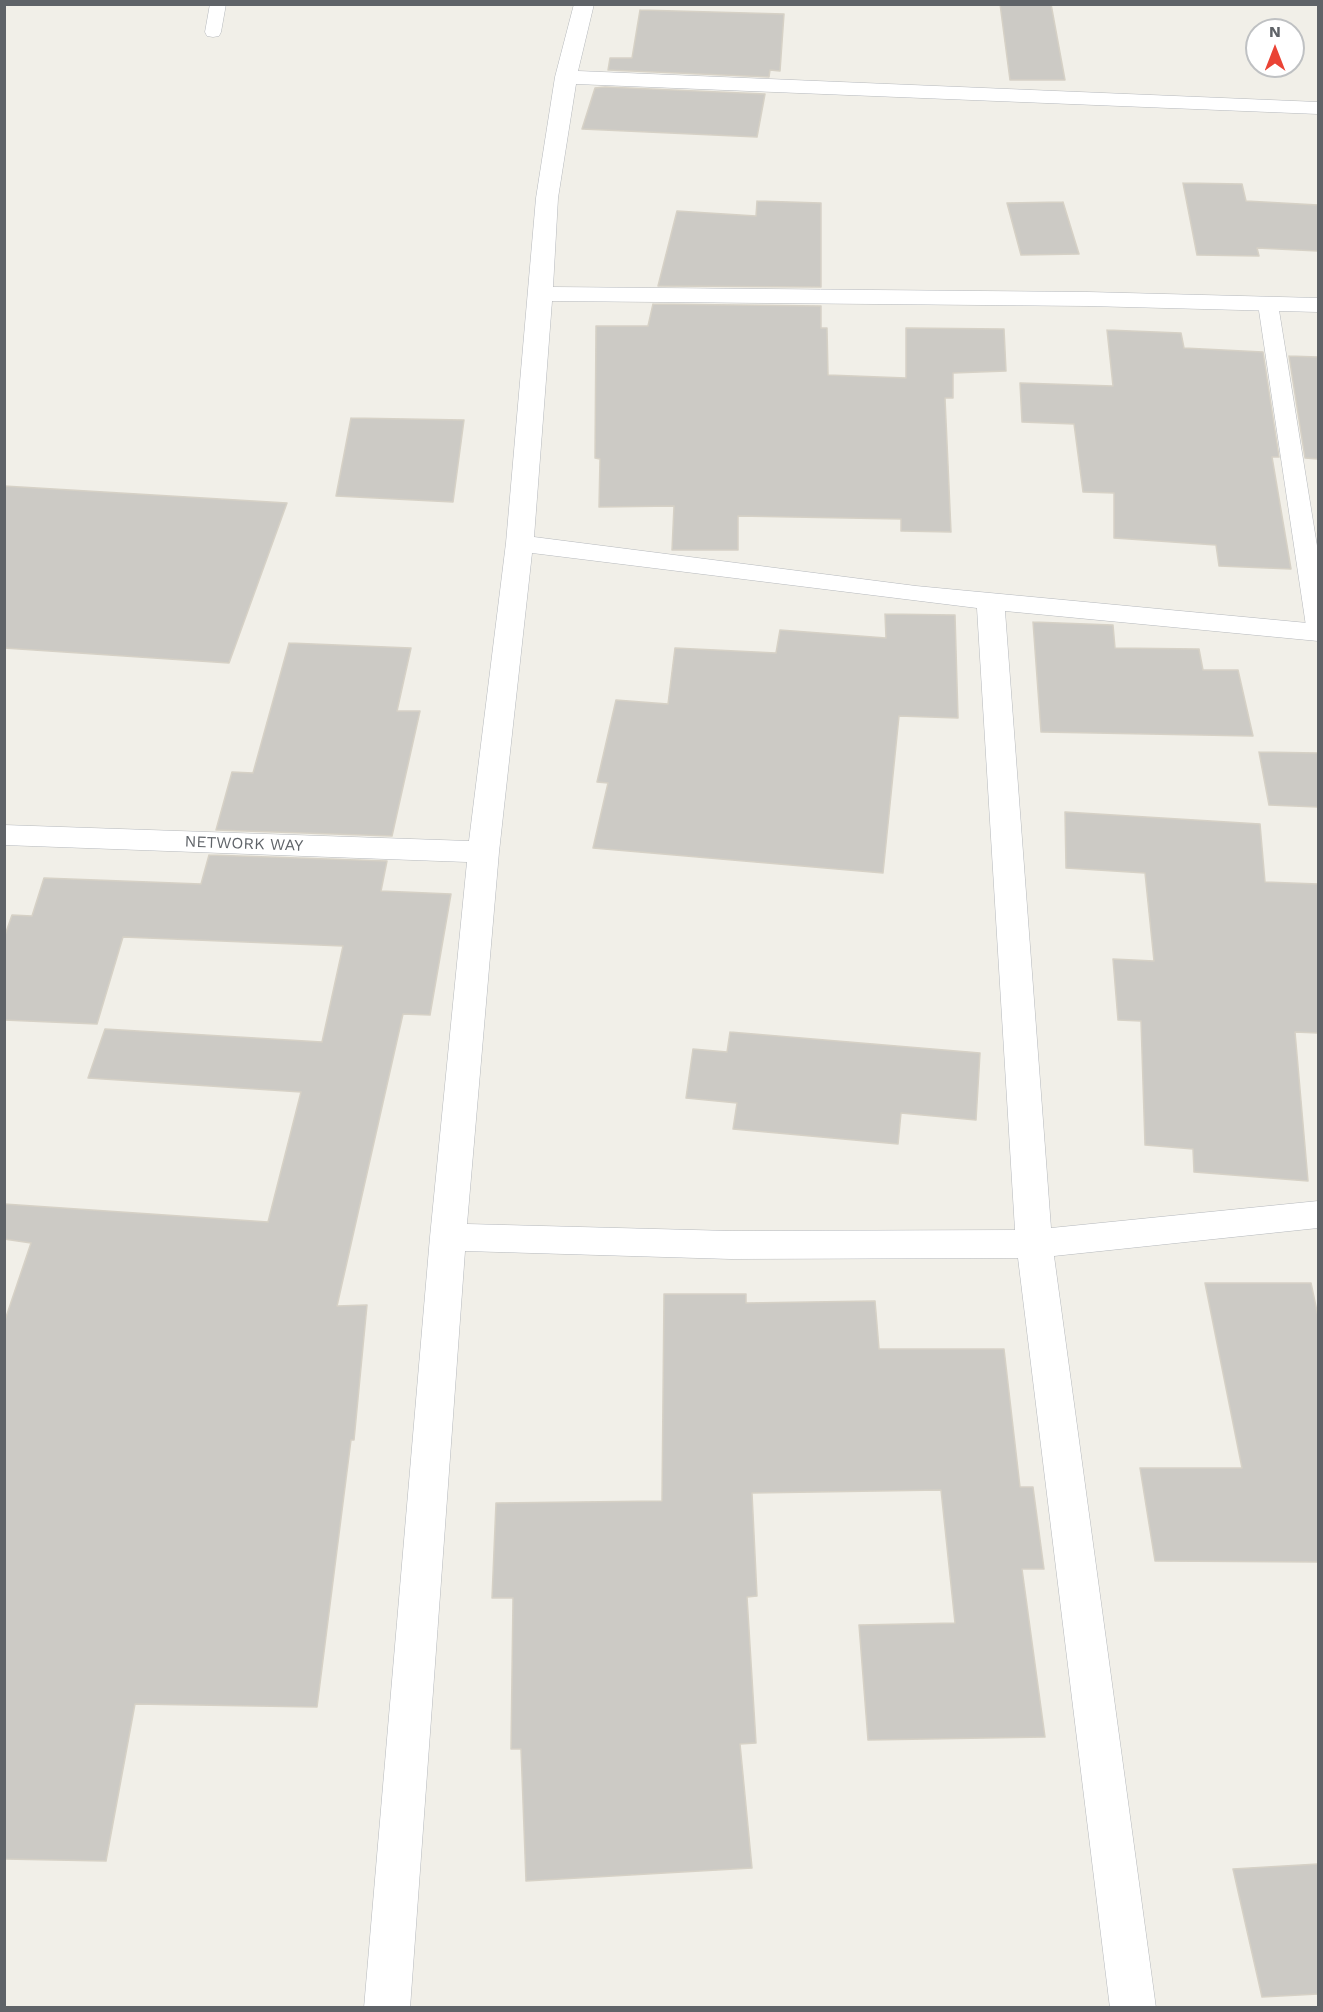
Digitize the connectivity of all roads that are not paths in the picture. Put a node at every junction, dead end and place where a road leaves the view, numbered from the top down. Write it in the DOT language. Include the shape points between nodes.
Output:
graph roads {
  1 [pos="218,4"];
  2 [pos="584,4"];
  3 [pos="213,32"];
  4 [pos="566,77"];
  5 [pos="1318,108"];
  6 [pos="541,294"];
  7 [pos="1268,304"];
  8 [pos="1318,305"];
  9 [pos="520,543"];
  10 [pos="990,600"];
  11 [pos="1318,626"];
  12 [pos="1318,632"];
  13 [pos="4,835"];
  14 [pos="483,852"];
  15 [pos="1318,1214"];
  16 [pos="448,1237"];
  17 [pos="1034,1244"];
  18 [pos="387,2007"];
  19 [pos="1133,2007"];
  1 -- 3 [label="lane"];
  2 -- 4 [label="street"];
  4 -- 5 [label="street"];
  4 -- 6 [label="street" via="547,198"];
  6 -- 7 [label="street"];
  6 -- 9 [label="street"];
  7 -- 8 [label="street"];
  7 -- 11 [label="lane"];
  9 -- 10 [label="street"];
  9 -- 14 [label="street"];
  10 -- 12 [label="street"];
  10 -- 17 [label="street"];
  13 -- 14 [label="street, NETWORK WAY"];
  14 -- 16 [label="street"];
  15 -- 17 [label="street"];
  16 -- 17 [label="street" via="731,1245"];
  16 -- 18 [label="street"];
  17 -- 19 [label="street"];
}
